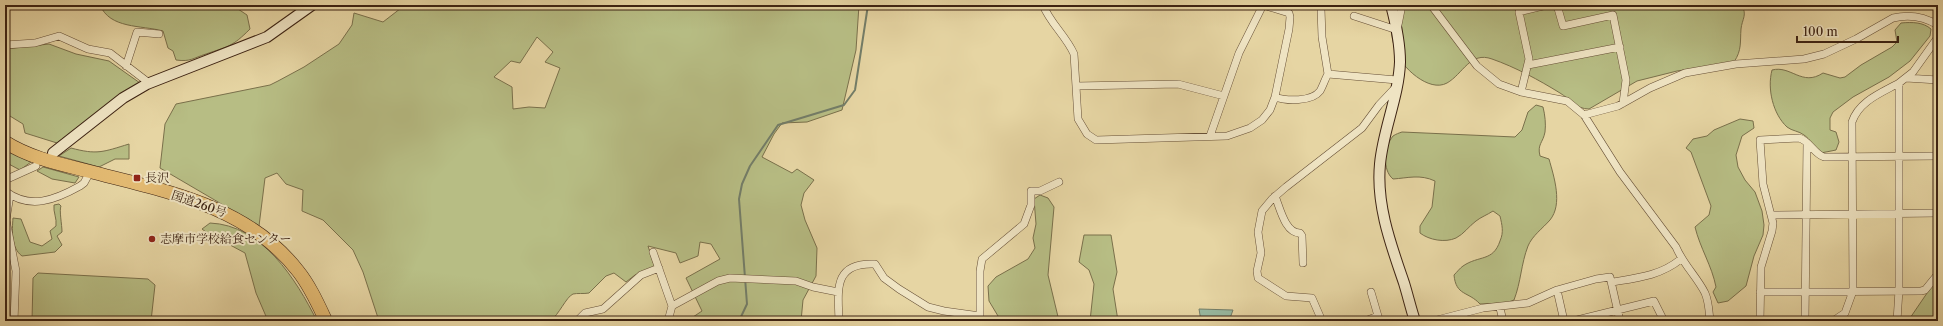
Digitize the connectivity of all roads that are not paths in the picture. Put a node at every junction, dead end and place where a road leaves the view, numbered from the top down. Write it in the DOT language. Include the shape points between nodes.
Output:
graph roads {
  1 [pos="312,5"];
  2 [pos="1043,5"];
  3 [pos="1391,5"];
  4 [pos="1402,5"];
  5 [pos="1431,5"];
  6 [pos="1546,5"];
  7 [pos="1557,5"];
  8 [pos="1321,9"];
  9 [pos="1518,9"];
  10 [pos="1354,16"];
  11 [pos="1938,25"];
  12 [pos="1397,30"];
  13 [pos="159,34"];
  14 [pos="1938,37"];
  15 [pos="5,45"];
  16 [pos="1620,47"];
  17 [pos="1528,65"];
  18 [pos="126,66"];
  19 [pos="1328,74"];
  20 [pos="1906,78"];
  21 [pos="1938,80"];
  22 [pos="149,83"];
  23 [pos="1899,83"];
  24 [pos="1396,84"];
  25 [pos="1076,86"];
  26 [pos="1521,92"];
  27 [pos="1224,96"];
  28 [pos="1275,97"];
  29 [pos="1623,103"];
  30 [pos="1584,115"];
  31 [pos="1210,136"];
  32 [pos="5,142"];
  33 [pos="1807,143"];
  34 [pos="53,153"];
  35 [pos="1852,156"];
  36 [pos="1899,156"];
  37 [pos="1938,156"];
  38 [pos="36,166"];
  39 [pos="90,172"];
  40 [pos="5,180"];
  41 [pos="1059,182"];
  42 [pos="8,193"];
  43 [pos="1275,196"];
  44 [pos="1938,213"];
  45 [pos="1806,214"];
  46 [pos="1852,214"];
  47 [pos="1899,214"];
  48 [pos="1771,215"];
  49 [pos="653,252"];
  50 [pos="1681,259"];
  51 [pos="1303,262"];
  52 [pos="659,268"];
  53 [pos="1938,274"];
  54 [pos="1612,282"];
  55 [pos="1557,290"];
  56 [pos="1899,290"];
  57 [pos="1853,291"];
  58 [pos="838,292"];
  59 [pos="1371,292"];
  60 [pos="1760,292"];
  61 [pos="1805,292"];
  62 [pos="672,306"];
  63 [pos="1500,308"];
  64 [pos="1618,310"];
  65 [pos="1379,319"];
  66 [pos="14,321"];
  67 [pos="326,321"];
  68 [pos="577,321"];
  69 [pos="668,321"];
  70 [pos="839,321"];
  71 [pos="1322,321"];
  72 [pos="1365,321"];
  73 [pos="1415,321"];
  74 [pos="1433,321"];
  75 [pos="1503,321"];
  76 [pos="1564,321"];
  77 [pos="1573,321"];
  78 [pos="1620,321"];
  79 [pos="1664,321"];
  80 [pos="1710,321"];
  81 [pos="1760,321"];
  82 [pos="1805,321"];
  83 [pos="1832,321"];
  84 [pos="1897,321"];
  1 -- 22 [label="street" via="267,38"];
  2 -- 25 [label="street" via="1050,19 1070,44 1074,54"];
  3 -- 12 [label="street"];
  4 -- 12 [label="street"];
  5 -- 26 [label="street" via="1477,66 1499,84"];
  6 -- 9 [label="street"];
  7 -- 16 [label="street" via="1563,26 1613,15"];
  8 -- 19 [label="street" via="1322,37"];
  9 -- 17 [label="street" via="1529,59"];
  10 -- 12 [label="street"];
  11 -- 29 [label="street" via="1915,15 1899,16 1824,54 1804,59 1736,64 1685,73"];
  12 -- 24 [label="street" via="1400,63"];
  13 -- 18 [label="street" via="137,32"];
  14 -- 20 [label="street"];
  15 -- 18 [label="street" via="60,36 88,49 110,53"];
  16 -- 17 [label="street"];
  16 -- 29 [label="street" via="1626,80"];
  17 -- 26 [label="street"];
  18 -- 22 [label="street"];
  19 -- 24 [label="street"];
  19 -- 28 [label="street" via="1319,92 1308,98 1285,101"];
  20 -- 21 [label="street"];
  20 -- 23 [label="street"];
  22 -- 34 [label="street" via="123,98"];
  23 -- 35 [label="street" via="1870,99 1856,112 1852,122"];
  23 -- 36 [label="street"];
  24 -- 43 [label="street" via="1362,128"];
  24 -- 73 [label="street" via="1383,141 1380,166 1381,196 1384,219"];
  25 -- 27 [label="street" via="1178,84"];
  25 -- 31 [label="street" via="1078,119 1087,134 1096,140"];
  26 -- 30 [label="street" via="1567,101"];
  27 -- 28 [label="street" via="1239,53 1263,5 1289,13 1290,17"];
  27 -- 31 [label="street"];
  28 -- 31 [label="street" via="1270,110 1262,120 1250,128 1227,136"];
  29 -- 30 [label="street"];
  30 -- 50 [label="street" via="1620,172 1676,247"];
  32 -- 39 [label="highway, 国道260号" via="36,157"];
  33 -- 35 [label="street" via="1820,156"];
  33 -- 45 [label="street"];
  33 -- 48 [label="street" via="1799,138 1760,140 1763,184"];
  35 -- 36 [label="street"];
  35 -- 46 [label="street"];
  36 -- 37 [label="street"];
  36 -- 47 [label="street"];
  38 -- 40 [label="street"];
  39 -- 42 [label="street" via="80,186 46,202 26,201"];
  39 -- 67 [label="highway, 国道260号" via="194,200 226,213 257,230 278,247 298,271 311,290"];
  41 -- 58 [label="street" via="1031,191 1031,205 1024,224 982,259 980,316 928,307 884,278 875,264 855,266 845,272 840,278"];
  42 -- 66 [label="street" via="6,220 16,271"];
  43 -- 51 [label="street" via="1289,229 1295,233 1300,232 1302,236"];
  43 -- 71 [label="street" via="1262,211 1259,225 1261,253 1258,278 1286,296 1312,298"];
  44 -- 47 [label="street"];
  45 -- 46 [label="street"];
  45 -- 48 [label="street"];
  45 -- 61 [label="street"];
  46 -- 47 [label="street"];
  46 -- 57 [label="street"];
  47 -- 56 [label="street"];
  48 -- 60 [label="street" via="1772,231 1761,267"];
  49 -- 52 [label="street"];
  50 -- 54 [label="street" via="1670,268 1647,277"];
  50 -- 80 [label="street" via="1704,292"];
  52 -- 62 [label="street"];
  52 -- 68 [label="street" via="641,275 603,310 585,313"];
  53 -- 56 [label="street" via="1925,290"];
  54 -- 55 [label="street" via="1610,277 1596,279"];
  54 -- 64 [label="street"];
  55 -- 63 [label="street" via="1528,303"];
  55 -- 76 [label="street"];
  56 -- 57 [label="street"];
  56 -- 84 [label="street"];
  57 -- 61 [label="street"];
  57 -- 83 [label="street" via="1845,313"];
  58 -- 62 [label="street" via="796,281 730,278 718,281"];
  58 -- 70 [label="street"];
  59 -- 65 [label="street"];
  60 -- 61 [label="street"];
  60 -- 81 [label="street"];
  61 -- 82 [label="street"];
  62 -- 69 [label="street"];
  63 -- 74 [label="street" via="1483,308"];
  63 -- 75 [label="street"];
  64 -- 77 [label="street"];
  64 -- 78 [label="street"];
  64 -- 79 [label="street" via="1654,301"];
  65 -- 72 [label="street"];
}
